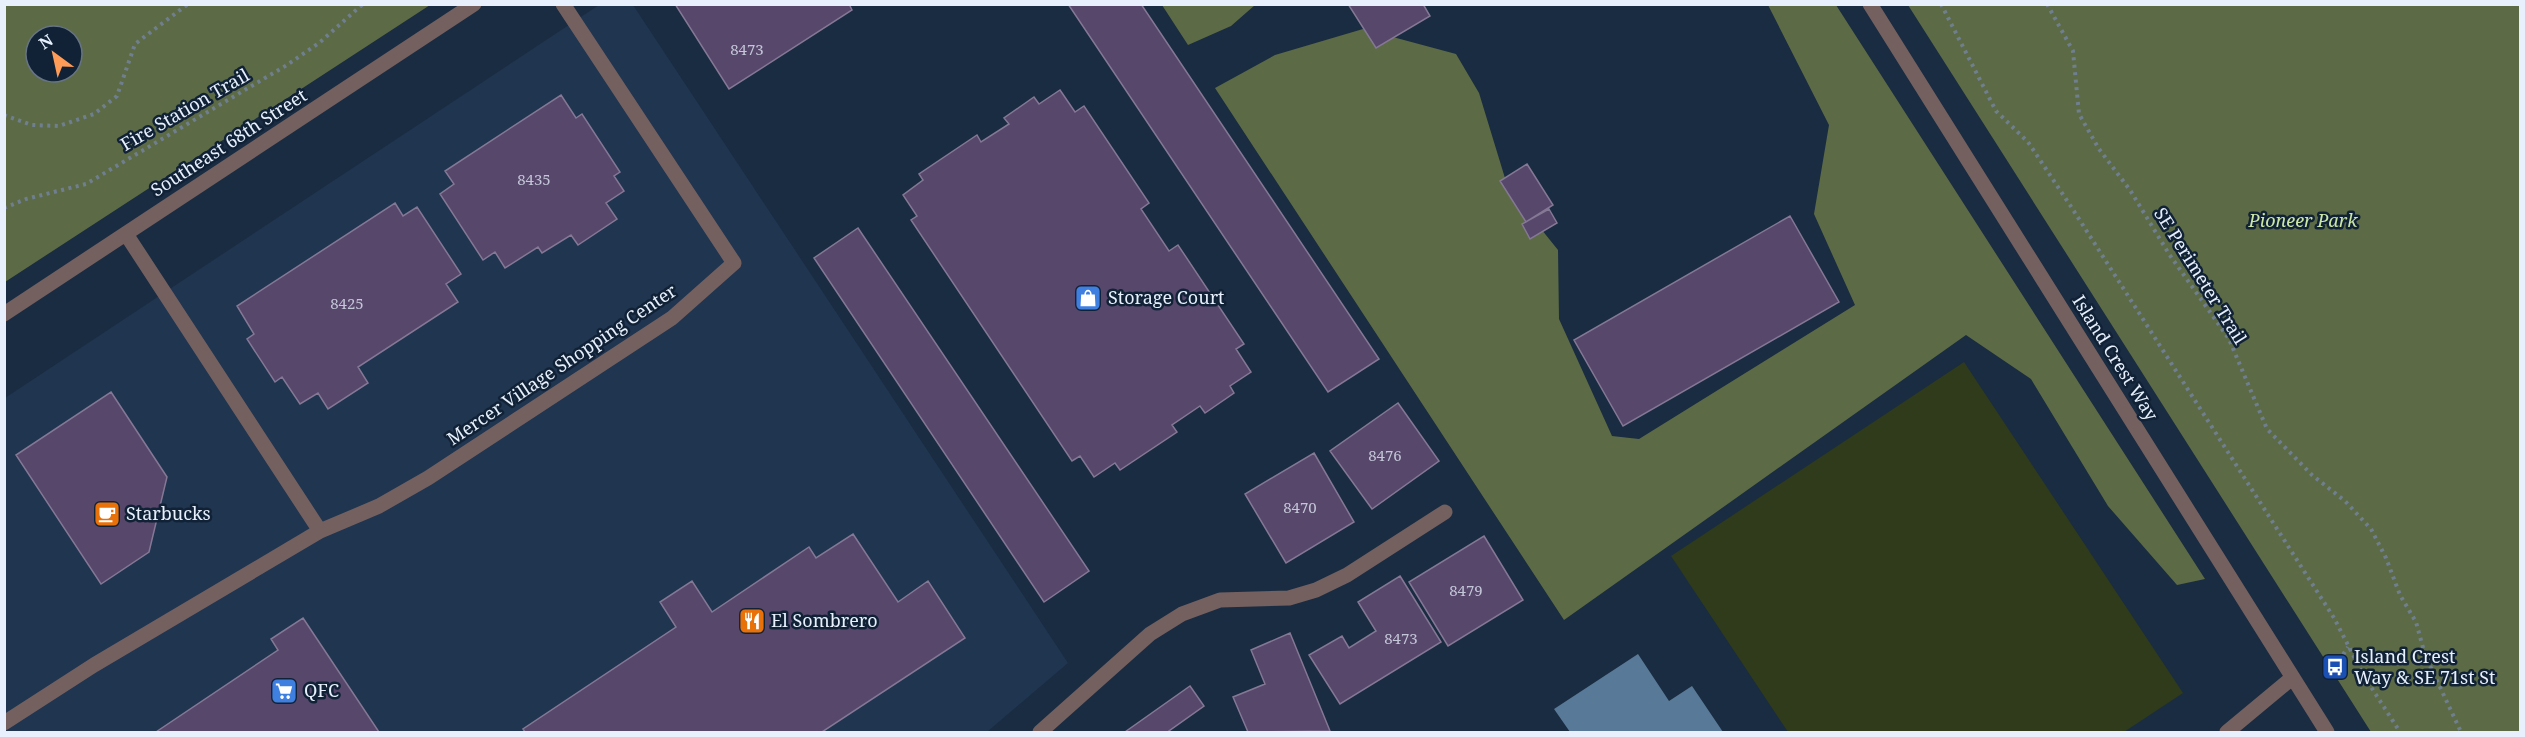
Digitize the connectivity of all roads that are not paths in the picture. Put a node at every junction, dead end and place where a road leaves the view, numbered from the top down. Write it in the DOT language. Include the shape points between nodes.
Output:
graph roads {
  1 [pos="474,4"];
  2 [pos="563,4"];
  3 [pos="1870,4"];
  4 [pos="126,234"];
  5 [pos="4,314"];
  6 [pos="1445,512"];
  7 [pos="320,531"];
  8 [pos="2292,678"];
  9 [pos="4,723"];
  10 [pos="1040,732"];
  11 [pos="2227,732"];
  12 [pos="2327,732"];
  1 -- 4 [label="street, Southeast 68th Street"];
  2 -- 7 [label="street, Mercer Village Shopping Center" via="734,263 672,318 428,478 380,506"];
  3 -- 8 [label="street, Island Crest Way"];
  4 -- 5 [label="street, Southeast 68th Street"];
  4 -- 7 [label="street"];
  6 -- 10 [label="street" via="1347,575 1316,590 1289,598 1220,600 1182,614 1150,634"];
  7 -- 9 [label="street, Mercer Village Shopping Center"];
  8 -- 11 [label="street"];
  8 -- 12 [label="street, Island Crest Way"];
}
